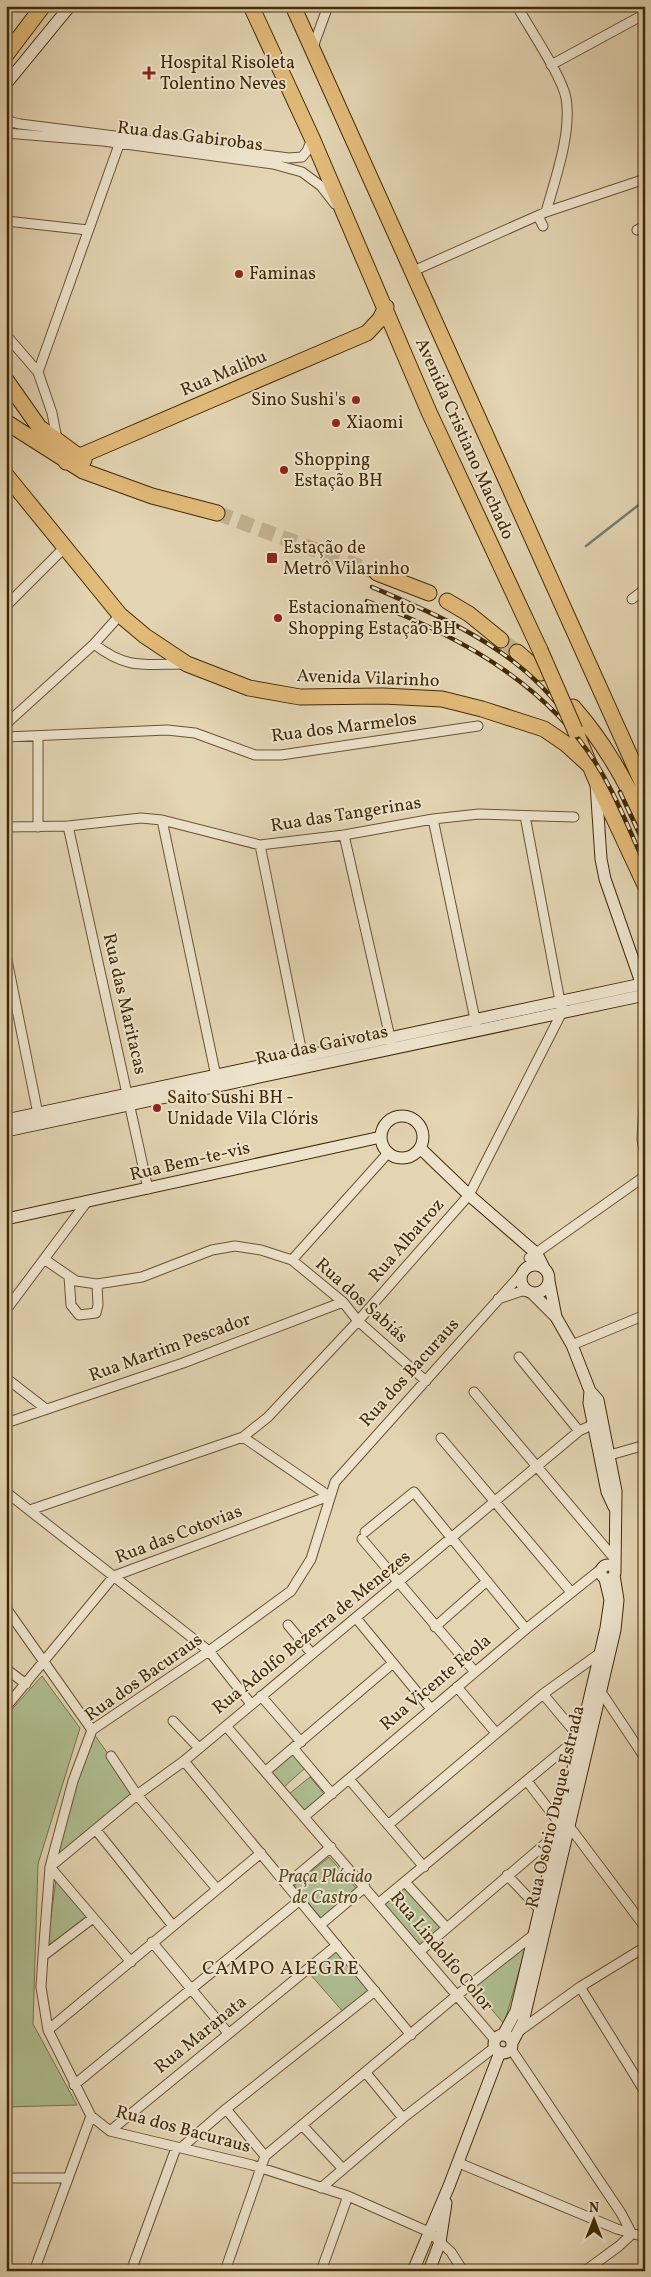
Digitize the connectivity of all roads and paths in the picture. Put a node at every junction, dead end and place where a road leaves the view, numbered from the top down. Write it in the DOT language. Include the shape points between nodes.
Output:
graph roads {
  1 [pos="43,6"];
  2 [pos="70,6"];
  3 [pos="250,6"];
  4 [pos="293,6"];
  5 [pos="300,6"];
  6 [pos="328,6"];
  7 [pos="517,6"];
  8 [pos="637,6"];
  9 [pos="644,17"];
  10 [pos="310,41"];
  11 [pos="6,55"];
  12 [pos="551,65"];
  13 [pos="6,84"];
  14 [pos="6,116"];
  15 [pos="6,133"];
  16 [pos="312,138"];
  17 [pos="121,140"];
  18 [pos="645,179"];
  19 [pos="645,210"];
  20 [pos="542,214"];
  21 [pos="645,217"];
  22 [pos="348,220"];
  23 [pos="6,221"];
  24 [pos="543,226"];
  25 [pos="88,230"];
  26 [pos="411,272"];
  27 [pos="386,307"];
  28 [pos="6,335"];
  29 [pos="38,372"];
  30 [pos="6,380"];
  31 [pos="6,422"];
  32 [pos="58,442"];
  33 [pos="71,459"];
  34 [pos="6,475"];
  35 [pos="217,513"];
  36 [pos="65,547"];
  37 [pos="377,572"];
  38 [pos="645,589"];
  39 [pos="429,593"];
  40 [pos="632,599"];
  41 [pos="447,601"];
  42 [pos="6,606"];
  43 [pos="120,615"];
  44 [pos="501,640"];
  45 [pos="94,644"];
  46 [pos="517,652"];
  47 [pos="188,664"];
  48 [pos="541,673"];
  49 [pos="573,707"];
  50 [pos="6,724"];
  51 [pos="478,726"];
  52 [pos="6,737"];
  53 [pos="38,737"];
  54 [pos="627,749"];
  55 [pos="590,765"];
  56 [pos="645,773"];
  57 [pos="596,780"];
  58 [pos="645,789"];
  59 [pos="525,816"];
  60 [pos="574,817"];
  61 [pos="433,818"];
  62 [pos="162,820"];
  63 [pos="645,822"];
  64 [pos="68,826"];
  65 [pos="6,827"];
  66 [pos="38,827"];
  67 [pos="344,835"];
  68 [pos="260,845"];
  69 [pos="645,885"];
  70 [pos="6,955"];
  71 [pos="644,990"];
  72 [pos="562,1006"];
  73 [pos="476,1025"];
  74 [pos="391,1043"];
  75 [pos="304,1061"];
  76 [pos="216,1080"];
  77 [pos="645,1090"];
  78 [pos="128,1100"];
  79 [pos="39,1118"];
  80 [pos="6,1120"];
  81 [pos="6,1131"];
  82 [pos="381,1136"];
  83 [pos="420,1148"];
  84 [pos="388,1153"];
  85 [pos="645,1156"];
  86 [pos="645,1176"];
  87 [pos="148,1189"];
  88 [pos="469,1195"];
  89 [pos="86,1203"];
  90 [pos="6,1219"];
  91 [pos="44,1259"];
  92 [pos="292,1260"];
  93 [pos="529,1260"];
  94 [pos="69,1277"];
  95 [pos="549,1281"];
  96 [pos="97,1284"];
  97 [pos="530,1292"];
  98 [pos="498,1299"];
  99 [pos="343,1302"];
  100 [pos="6,1310"];
  101 [pos="645,1315"];
  102 [pos="556,1317"];
  103 [pos="358,1321"];
  104 [pos="572,1345"];
  105 [pos="519,1356"];
  106 [pos="6,1378"];
  107 [pos="426,1381"];
  108 [pos="590,1391"];
  109 [pos="474,1392"];
  110 [pos="46,1409"];
  111 [pos="6,1422"];
  112 [pos="594,1424"];
  113 [pos="579,1431"];
  114 [pos="243,1437"];
  115 [pos="441,1438"];
  116 [pos="645,1445"];
  117 [pos="610,1455"];
  118 [pos="536,1467"];
  119 [pos="6,1492"];
  120 [pos="329,1496"];
  121 [pos="494,1501"];
  122 [pos="614,1508"];
  123 [pos="30,1510"];
  124 [pos="451,1539"];
  125 [pos="609,1569"];
  126 [pos="114,1576"];
  127 [pos="487,1582"];
  128 [pos="400,1583"];
  129 [pos="571,1592"];
  130 [pos="6,1608"];
  131 [pos="356,1618"];
  132 [pos="288,1625"];
  133 [pos="435,1626"];
  134 [pos="526,1629"];
  135 [pos="209,1651"];
  136 [pos="605,1651"];
  137 [pos="312,1654"];
  138 [pos="44,1662"];
  139 [pos="393,1663"];
  140 [pos="6,1669"];
  141 [pos="475,1672"];
  142 [pos="26,1684"];
  143 [pos="457,1687"];
  144 [pos="596,1691"];
  145 [pos="543,1694"];
  146 [pos="261,1696"];
  147 [pos="251,1704"];
  148 [pos="6,1707"];
  149 [pos="431,1709"];
  150 [pos="173,1721"];
  151 [pos="226,1726"];
  152 [pos="92,1730"];
  153 [pos="496,1733"];
  154 [pos="584,1738"];
  155 [pos="297,1746"];
  156 [pos="200,1748"];
  157 [pos="112,1756"];
  158 [pos="645,1758"];
  159 [pos="184,1762"];
  160 [pos="266,1771"];
  161 [pos="349,1779"];
  162 [pos="527,1781"];
  163 [pos="332,1794"];
  164 [pos="137,1795"];
  165 [pos="304,1816"];
  166 [pos="388,1825"];
  167 [pos="562,1827"];
  168 [pos="96,1830"];
  169 [pos="331,1847"];
  170 [pos="261,1852"];
  171 [pos="50,1867"];
  172 [pos="424,1867"];
  173 [pos="507,1875"];
  174 [pos="405,1882"];
  175 [pos="287,1884"];
  176 [pos="365,1886"];
  177 [pos="217,1889"];
  178 [pos="300,1900"];
  179 [pos="379,1903"];
  180 [pos="544,1914"];
  181 [pos="93,1918"];
  182 [pos="320,1925"];
  183 [pos="172,1926"];
  184 [pos="446,1927"];
  185 [pos="645,1928"];
  186 [pos="539,1933"];
  187 [pos="152,1942"];
  188 [pos="337,1945"];
  189 [pos="645,1947"];
  190 [pos="420,1951"];
  191 [pos="43,1956"];
  192 [pos="131,1962"];
  193 [pos="580,1987"];
  194 [pos="191,1989"];
  195 [pos="375,1991"];
  196 [pos="456,1996"];
  197 [pos="521,2012"];
  198 [pos="539,2016"];
  199 [pos="48,2030"];
  200 [pos="518,2032"];
  201 [pos="228,2033"];
  202 [pos="411,2035"];
  203 [pos="503,2044"];
  204 [pos="481,2059"];
  205 [pos="495,2066"];
  206 [pos="366,2073"];
  207 [pos="74,2084"];
  208 [pos="645,2092"];
  209 [pos="226,2109"];
  210 [pos="91,2116"];
  211 [pos="403,2118"];
  212 [pos="302,2125"];
  213 [pos="110,2131"];
  214 [pos="178,2148"];
  215 [pos="266,2156"];
  216 [pos="458,2163"];
  217 [pos="262,2168"];
  218 [pos="343,2169"];
  219 [pos="6,2178"];
  220 [pos="68,2178"];
  221 [pos="449,2186"];
  222 [pos="321,2188"];
  223 [pos="348,2196"];
  224 [pos="428,2232"];
  225 [pos="632,2234"];
  226 [pos="645,2237"];
  227 [pos="440,2242"];
  228 [pos="34,2271"];
  229 [pos="131,2271"];
  230 [pos="225,2271"];
  231 [pos="321,2271"];
  232 [pos="413,2271"];
  233 [pos="429,2271"];
  234 [pos="463,2271"];
  235 [pos="585,2271"];
  1 -- 11 [label="highway"];
  2 -- 13 [label="street"];
  3 -- 16 [label="highway, Avenida Cristiano Machado"];
  4 -- 10 [label="highway, Avenida Cristiano Machado"];
  5 -- 10 [label="street"];
  6 -- 10 [label="street"];
  7 -- 12 [label="street"];
  8 -- 9 [label="street"];
  9 -- 12 [label="street"];
  10 -- 26 [label="highway, Avenida Cristiano Machado"];
  12 -- 20 [label="street" via="566,98 565,142"];
  14 -- 17 [label="street, Rua das Gabirobas" via="11,122 20,124"];
  15 -- 17 [label="street, Rua das Gabirobas"];
  16 -- 17 [label="street, Rua das Gabirobas" via="308,151 302,157 288,158"];
  16 -- 22 [label="highway, Avenida Cristiano Machado"];
  17 -- 22 [label="street, Rua das Gabirobas" via="273,164 302,172 321,186"];
  17 -- 25 [label="street"];
  18 -- 20 [label="street"];
  19 -- 21 [label="street"];
  20 -- 24 [label="street"];
  20 -- 26 [label="street"];
  22 -- 27 [label="highway, Avenida Cristiano Machado"];
  23 -- 25 [label="street"];
  25 -- 29 [label="street"];
  26 -- 54 [label="highway, Avenida Cristiano Machado"];
  27 -- 33 [label="highway, Rua Malibu" via="367,333"];
  27 -- 55 [label="highway, Avenida Cristiano Machado, bridge" via="429,412"];
  28 -- 29 [label="street"];
  29 -- 32 [label="street"];
  30 -- 32 [label="highway" via="39,427"];
  31 -- 33 [label="highway"];
  32 -- 33 [label="highway"];
  33 -- 35 [label="highway" via="124,480 136,490"];
  34 -- 36 [label="highway, Avenida Vilarinho"];
  36 -- 42 [label="street"];
  36 -- 43 [label="highway, Avenida Vilarinho"];
  37 -- 39 [label="highway"];
  38 -- 40 [label="street"];
  41 -- 44 [label="highway"];
  43 -- 45 [label="street"];
  43 -- 47 [label="highway, Avenida Vilarinho"];
  45 -- 47 [label="street" via="109,656 134,665"];
  45 -- 50 [label="street"];
  46 -- 48 [label="highway"];
  47 -- 55 [label="highway, Avenida Vilarinho" via="249,688 300,697 442,699 482,709 544,729"];
  49 -- 63 [label="highway" via="596,734"];
  51 -- 53 [label="street, Rua dos Marmelos" via="280,755 255,755 195,733 167,730"];
  52 -- 53 [label="street, Rua dos Marmelos"];
  53 -- 66 [label="street"];
  54 -- 56 [label="street"];
  54 -- 58 [label="highway, Avenida Cristiano Machado"];
  55 -- 57 [label="highway, Avenida Cristiano Machado"];
  57 -- 69 [label="highway, Avenida Cristiano Machado"];
  57 -- 71 [label="street" via="600,859"];
  59 -- 60 [label="street, Rua das Tangerinas"];
  59 -- 61 [label="street, Rua das Tangerinas" via="479,814"];
  59 -- 72 [label="street"];
  61 -- 67 [label="street, Rua das Tangerinas"];
  61 -- 73 [label="street"];
  62 -- 64 [label="street, Rua das Tangerinas" via="141,818"];
  62 -- 68 [label="street, Rua das Tangerinas"];
  62 -- 76 [label="street"];
  64 -- 66 [label="street, Rua das Tangerinas"];
  64 -- 78 [label="street, Rua das Maritacas"];
  65 -- 66 [label="street, Rua das Tangerinas"];
  67 -- 68 [label="street, Rua das Tangerinas"];
  67 -- 74 [label="street"];
  68 -- 75 [label="street"];
  70 -- 79 [label="street"];
  71 -- 72 [label="street, Rua das Gaivotas"];
  72 -- 73 [label="street, Rua das Gaivotas"];
  72 -- 88 [label="street, Rua Albatroz"];
  73 -- 74 [label="street, Rua das Gaivotas"];
  74 -- 75 [label="street, Rua das Gaivotas"];
  75 -- 76 [label="street, Rua das Gaivotas"];
  76 -- 78 [label="street, Rua das Gaivotas"];
  77 -- 85 [label="street" via="642,1139"];
  78 -- 79 [label="street, Rua das Gaivotas"];
  78 -- 87 [label="street, Rua das Maritacas"];
  79 -- 80 [label="street, Rua das Gaivotas"];
  79 -- 81 [label="street, Rua das Gaivotas"];
  82 -- 83 [label="street" via="389,1121 400,1116 408,1118 418,1124 422,1132"];
  82 -- 84 [label="street" via="382,1146"];
  82 -- 87 [label="street, Rua Bem-te-vis"];
  83 -- 84 [label="street" via="404,1158"];
  83 -- 88 [label="street"];
  84 -- 92 [label="street"];
  86 -- 93 [label="street, Rua dos Bacuraus"];
  87 -- 89 [label="street, Rua Bem-te-vis"];
  88 -- 93 [label="street"];
  88 -- 103 [label="street, Rua Albatroz"];
  89 -- 90 [label="street, Rua Bem-te-vis"];
  89 -- 91 [label="street"];
  91 -- 94 [label="street, Rua dos Sabiás"];
  91 -- 100 [label="street"];
  92 -- 96 [label="street, Rua dos Sabiás" via="235,1246 212,1250 142,1277"];
  92 -- 99 [label="street, Rua dos Sabiás"];
  93 -- 95 [label="street, Rua Osório Duque Estrada" via="544,1268"];
  93 -- 97 [label="street" via="521,1282"];
  93 -- 98 [label="street, Rua dos Bacuraus"];
  94 -- 96 [label="street, Rua dos Sabiás"];
  94 -- 96 [label="street" via="72,1305 79,1315 96,1313"];
  95 -- 97 [label="street" via="542,1291"];
  95 -- 102 [label="street, Rua Osório Duque Estrada"];
  97 -- 98 [label="street" via="522,1291"];
  97 -- 102 [label="street, Rua Osório Duque Estrada"];
  98 -- 107 [label="street, Rua dos Bacuraus"];
  99 -- 103 [label="street, Rua dos Sabiás"];
  99 -- 110 [label="street, Rua Martim Pescador"];
  101 -- 104 [label="street"];
  102 -- 104 [label="street, Rua Osório Duque Estrada"];
  103 -- 107 [label="street, Rua dos Sabiás"];
  103 -- 114 [label="street, Rua Albatroz" via="268,1417"];
  104 -- 108 [label="street, Rua Osório Duque Estrada"];
  105 -- 113 [label="street"];
  106 -- 110 [label="street"];
  107 -- 120 [label="street, Rua dos Bacuraus" via="335,1482"];
  108 -- 112 [label="street, Rua Osório Duque Estrada"];
  108 -- 117 [label="street, Rua Osório Duque Estrada" via="598,1400"];
  109 -- 118 [label="street"];
  110 -- 111 [label="street, Rua Martim Pescador"];
  112 -- 113 [label="street, Rua Adolfo Bezerra de Menezes"];
  112 -- 122 [label="street, Rua Osório Duque Estrada"];
  113 -- 118 [label="street, Rua Adolfo Bezerra de Menezes"];
  114 -- 120 [label="street"];
  114 -- 123 [label="street, Rua Albatroz"];
  115 -- 121 [label="street"];
  116 -- 117 [label="street"];
  117 -- 122 [label="street, Rua Osório Duque Estrada" via="616,1491"];
  118 -- 121 [label="street, Rua Adolfo Bezerra de Menezes"];
  118 -- 125 [label="street"];
  119 -- 123 [label="street"];
  120 -- 126 [label="street, Rua das Cotovias"];
  120 -- 135 [label="street, Rua dos Bacuraus" via="311,1559 291,1591"];
  121 -- 124 [label="street, Rua Adolfo Bezerra de Menezes"];
  121 -- 129 [label="street"];
  122 -- 125 [label="street, Rua Osório Duque Estrada"];
  123 -- 126 [label="street"];
  124 -- 127 [label="street"];
  124 -- 128 [label="street, Rua Adolfo Bezerra de Menezes"];
  124 -- 128 [label="street" via="414,1492 364,1536"];
  125 -- 129 [label="street, Rua Vicente Feola" via="590,1577"];
  125 -- 136 [label="street, Rua Osório Duque Estrada" via="617,1607"];
  126 -- 135 [label="street"];
  126 -- 138 [label="street, Rua das Cotovias"];
  127 -- 133 [label="street"];
  127 -- 134 [label="street"];
  128 -- 131 [label="street, Rua Adolfo Bezerra de Menezes"];
  128 -- 133 [label="street"];
  129 -- 134 [label="street, Rua Vicente Feola"];
  130 -- 138 [label="street"];
  131 -- 137 [label="street, Rua Adolfo Bezerra de Menezes"];
  131 -- 139 [label="street"];
  132 -- 137 [label="street"];
  133 -- 141 [label="street"];
  134 -- 141 [label="street, Rua Vicente Feola"];
  135 -- 147 [label="street"];
  135 -- 152 [label="street, Rua dos Bacuraus"];
  136 -- 144 [label="street, Rua Osório Duque Estrada"];
  136 -- 145 [label="street"];
  137 -- 146 [label="street, Rua Adolfo Bezerra de Menezes"];
  138 -- 142 [label="street, Rua das Cotovias"];
  138 -- 152 [label="street"];
  139 -- 149 [label="street"];
  139 -- 155 [label="street"];
  140 -- 142 [label="street"];
  141 -- 143 [label="street, Rua Vicente Feola"];
  142 -- 148 [label="street, Rua das Cotovias"];
  143 -- 149 [label="street, Rua Vicente Feola"];
  143 -- 153 [label="street"];
  144 -- 154 [label="street, Rua Osório Duque Estrada"];
  144 -- 158 [label="street"];
  145 -- 153 [label="street"];
  145 -- 154 [label="street"];
  146 -- 147 [label="street, Rua Adolfo Bezerra de Menezes"];
  146 -- 155 [label="street"];
  147 -- 151 [label="street, Rua Adolfo Bezerra de Menezes"];
  149 -- 161 [label="street, Rua Vicente Feola"];
  150 -- 156 [label="street"];
  151 -- 156 [label="street, Rua Adolfo Bezerra de Menezes"];
  151 -- 160 [label="street, Rua Lindolfo Color"];
  152 -- 171 [label="street, Rua dos Bacuraus" via="73,1781"];
  153 -- 166 [label="street"];
  154 -- 162 [label="street"];
  154 -- 167 [label="street, Rua Osório Duque Estrada"];
  155 -- 160 [label="street"];
  155 -- 163 [label="street"];
  156 -- 159 [label="street, Rua Adolfo Bezerra de Menezes"];
  157 -- 164 [label="street"];
  159 -- 164 [label="street, Rua Adolfo Bezerra de Menezes"];
  159 -- 170 [label="street"];
  160 -- 165 [label="street, Rua Lindolfo Color"];
  161 -- 163 [label="street, Rua Vicente Feola"];
  161 -- 166 [label="street"];
  162 -- 167 [label="street"];
  162 -- 172 [label="street"];
  163 -- 165 [label="street, Rua Vicente Feola"];
  164 -- 168 [label="street, Rua Adolfo Bezerra de Menezes"];
  164 -- 177 [label="street"];
  165 -- 169 [label="street, Rua Lindolfo Color"];
  166 -- 172 [label="street"];
  167 -- 173 [label="street"];
  167 -- 180 [label="street, Rua Osório Duque Estrada"];
  167 -- 185 [label="street"];
  168 -- 171 [label="street, Rua Adolfo Bezerra de Menezes"];
  168 -- 183 [label="street"];
  169 -- 175 [label="street"];
  169 -- 176 [label="street, Rua Lindolfo Color"];
  170 -- 175 [label="street"];
  170 -- 177 [label="street"];
  171 -- 181 [label="street"];
  171 -- 191 [label="street, Rua dos Bacuraus"];
  172 -- 174 [label="street"];
  173 -- 180 [label="street"];
  173 -- 184 [label="street"];
  174 -- 179 [label="street"];
  174 -- 184 [label="street"];
  175 -- 178 [label="street"];
  176 -- 179 [label="street, Rua Lindolfo Color"];
  176 -- 182 [label="street"];
  177 -- 183 [label="street"];
  178 -- 182 [label="street"];
  178 -- 194 [label="street"];
  179 -- 190 [label="street, Rua Lindolfo Color"];
  180 -- 186 [label="street, Rua Osório Duque Estrada"];
  181 -- 191 [label="street"];
  181 -- 192 [label="street"];
  182 -- 188 [label="street"];
  183 -- 187 [label="street"];
  184 -- 190 [label="street"];
  186 -- 196 [label="street"];
  186 -- 197 [label="street, Rua Osório Duque Estrada"];
  187 -- 192 [label="street"];
  187 -- 194 [label="street"];
  188 -- 195 [label="street"];
  188 -- 201 [label="street, Rua Maranata"];
  189 -- 193 [label="street"];
  190 -- 196 [label="street, Rua Lindolfo Color"];
  191 -- 199 [label="street, Rua dos Bacuraus" via="41,1987"];
  192 -- 199 [label="street"];
  193 -- 198 [label="street"];
  193 -- 208 [label="street"];
  194 -- 201 [label="street"];
  194 -- 207 [label="street"];
  195 -- 202 [label="street"];
  195 -- 209 [label="street"];
  196 -- 202 [label="street"];
  196 -- 203 [label="street, Rua Lindolfo Color"];
  197 -- 198 [label="street"];
  197 -- 200 [label="street, Rua Osório Duque Estrada"];
  197 -- 203 [label="street, Rua Osório Duque Estrada"];
  198 -- 200 [label="street"];
  199 -- 207 [label="street, Rua dos Bacuraus"];
  200 -- 203 [label="street, Rua Osório Duque Estrada"];
  201 -- 213 [label="street, Rua Maranata"];
  202 -- 206 [label="street"];
  203 -- 204 [label="street"];
  203 -- 205 [label="street, Rua Osório Duque Estrada"];
  203 -- 225 [label="street, Rua Lindolfo Color" via="621,2213"];
  204 -- 205 [label="street"];
  204 -- 211 [label="street"];
  205 -- 216 [label="street, Rua Osório Duque Estrada"];
  206 -- 211 [label="street"];
  206 -- 212 [label="street"];
  207 -- 210 [label="street, Rua dos Bacuraus"];
  209 -- 214 [label="street"];
  209 -- 215 [label="street"];
  210 -- 213 [label="street, Rua dos Bacuraus"];
  210 -- 220 [label="street"];
  211 -- 218 [label="street"];
  212 -- 215 [label="street"];
  212 -- 218 [label="street"];
  213 -- 214 [label="street, Rua dos Bacuraus"];
  214 -- 217 [label="street, Rua dos Bacuraus"];
  214 -- 229 [label="street"];
  215 -- 217 [label="street"];
  216 -- 221 [label="street, Rua Osório Duque Estrada"];
  216 -- 225 [label="street"];
  217 -- 222 [label="street, Rua dos Bacuraus"];
  217 -- 230 [label="street"];
  218 -- 222 [label="street"];
  219 -- 220 [label="street"];
  220 -- 228 [label="street"];
  221 -- 224 [label="street, Rua Osório Duque Estrada"];
  221 -- 227 [label="street, Rua Osório Duque Estrada"];
  222 -- 223 [label="street, Rua dos Bacuraus"];
  223 -- 224 [label="street, Rua dos Bacuraus"];
  223 -- 231 [label="street"];
  224 -- 227 [label="street, Rua dos Bacuraus"];
  224 -- 232 [label="street, Rua Osório Duque Estrada"];
  225 -- 226 [label="street"];
  225 -- 235 [label="street"];
  227 -- 233 [label="street, Rua Osório Duque Estrada"];
  227 -- 234 [label="street, Rua dos Bacuraus"];
}
